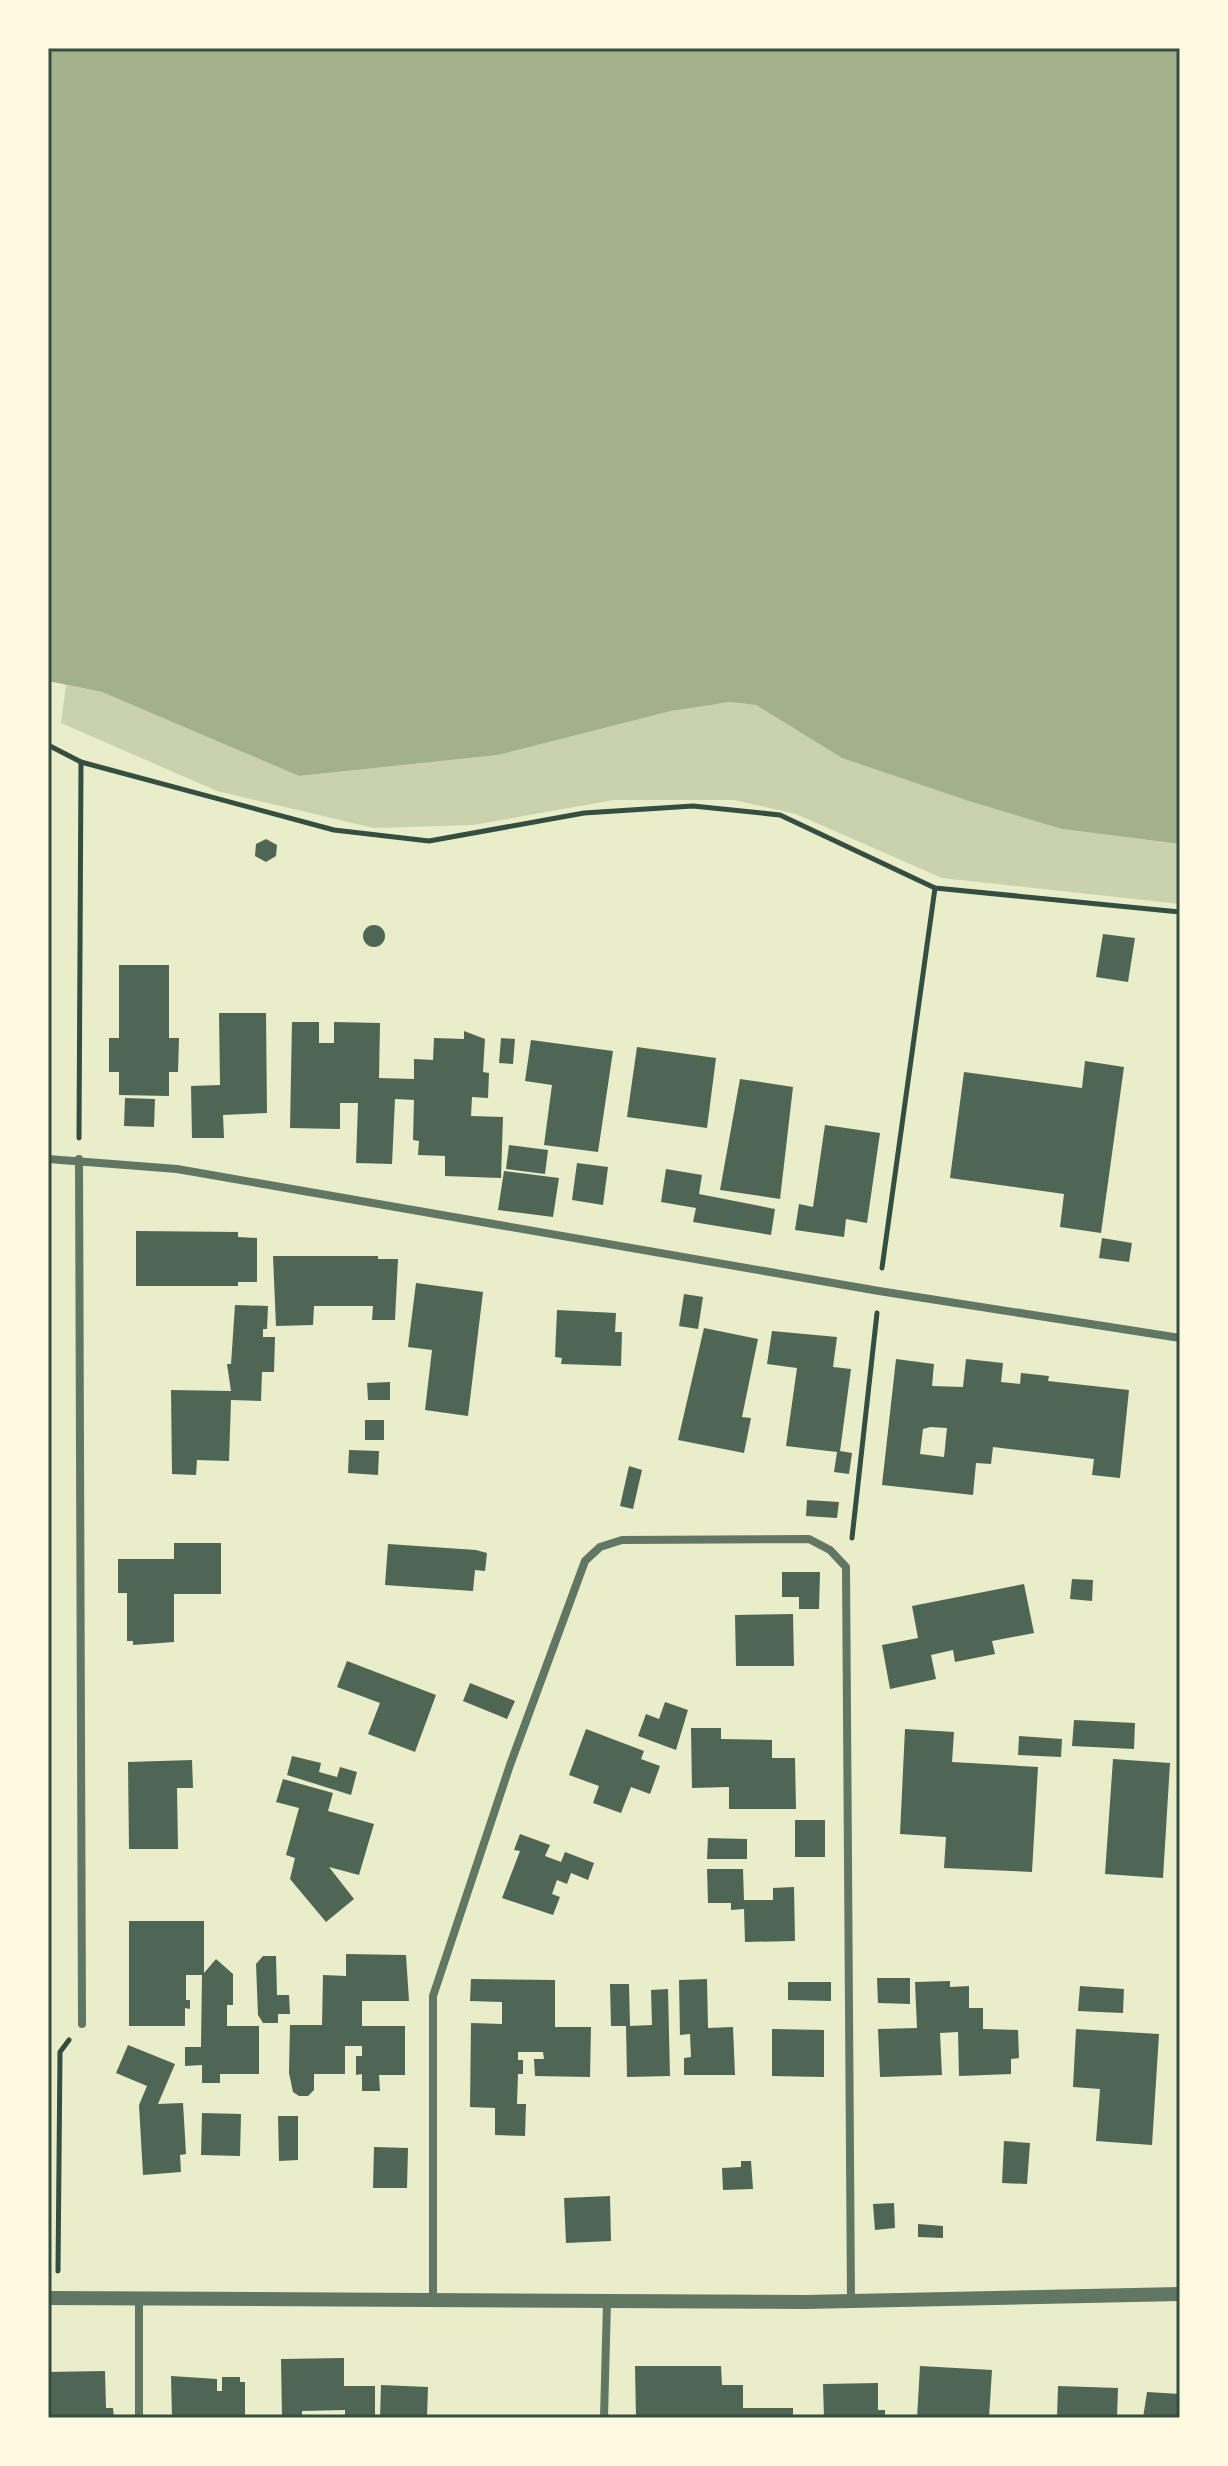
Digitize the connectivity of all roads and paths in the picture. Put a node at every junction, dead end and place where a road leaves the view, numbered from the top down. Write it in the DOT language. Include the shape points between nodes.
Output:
graph roads {
  1 [pos="48,745"];
  2 [pos="81,762"];
  3 [pos="935,888"];
  4 [pos="1180,912"];
  5 [pos="48,1159"];
  6 [pos="79,1159"];
  7 [pos="879,1291"];
  8 [pos="1180,1338"];
  9 [pos="846,1567"];
  10 [pos="82,2024"];
  11 [pos="1180,2294"];
  12 [pos="53,2298"];
  13 [pos="139,2298"];
  14 [pos="433,2298"];
  15 [pos="851,2301"];
  16 [pos="607,2302"];
  17 [pos="139,2418"];
  18 [pos="604,2418"];
  1 -- 2 [label="path"];
  2 -- 3 [label="path" via="334,830 429,841 584,813 693,806 780,815"];
  2 -- 6 [label="path"];
  3 -- 4 [label="path"];
  3 -- 7 [label="path"];
  5 -- 6 [label="street"];
  6 -- 7 [label="street" via="177,1169"];
  6 -- 10 [label="street"];
  7 -- 8 [label="street"];
  7 -- 9 [label="path"];
  9 -- 14 [label="street" via="809,1539 622,1540 600,1547 585,1561 433,1996"];
  9 -- 15 [label="street"];
  10 -- 12 [label="path" via="60,2052"];
  11 -- 15 [label="street"];
  12 -- 13 [label="street"];
  13 -- 14 [label="street"];
  13 -- 17 [label="street"];
  14 -- 16 [label="street"];
  15 -- 16 [label="street"];
  16 -- 18 [label="street"];
}
